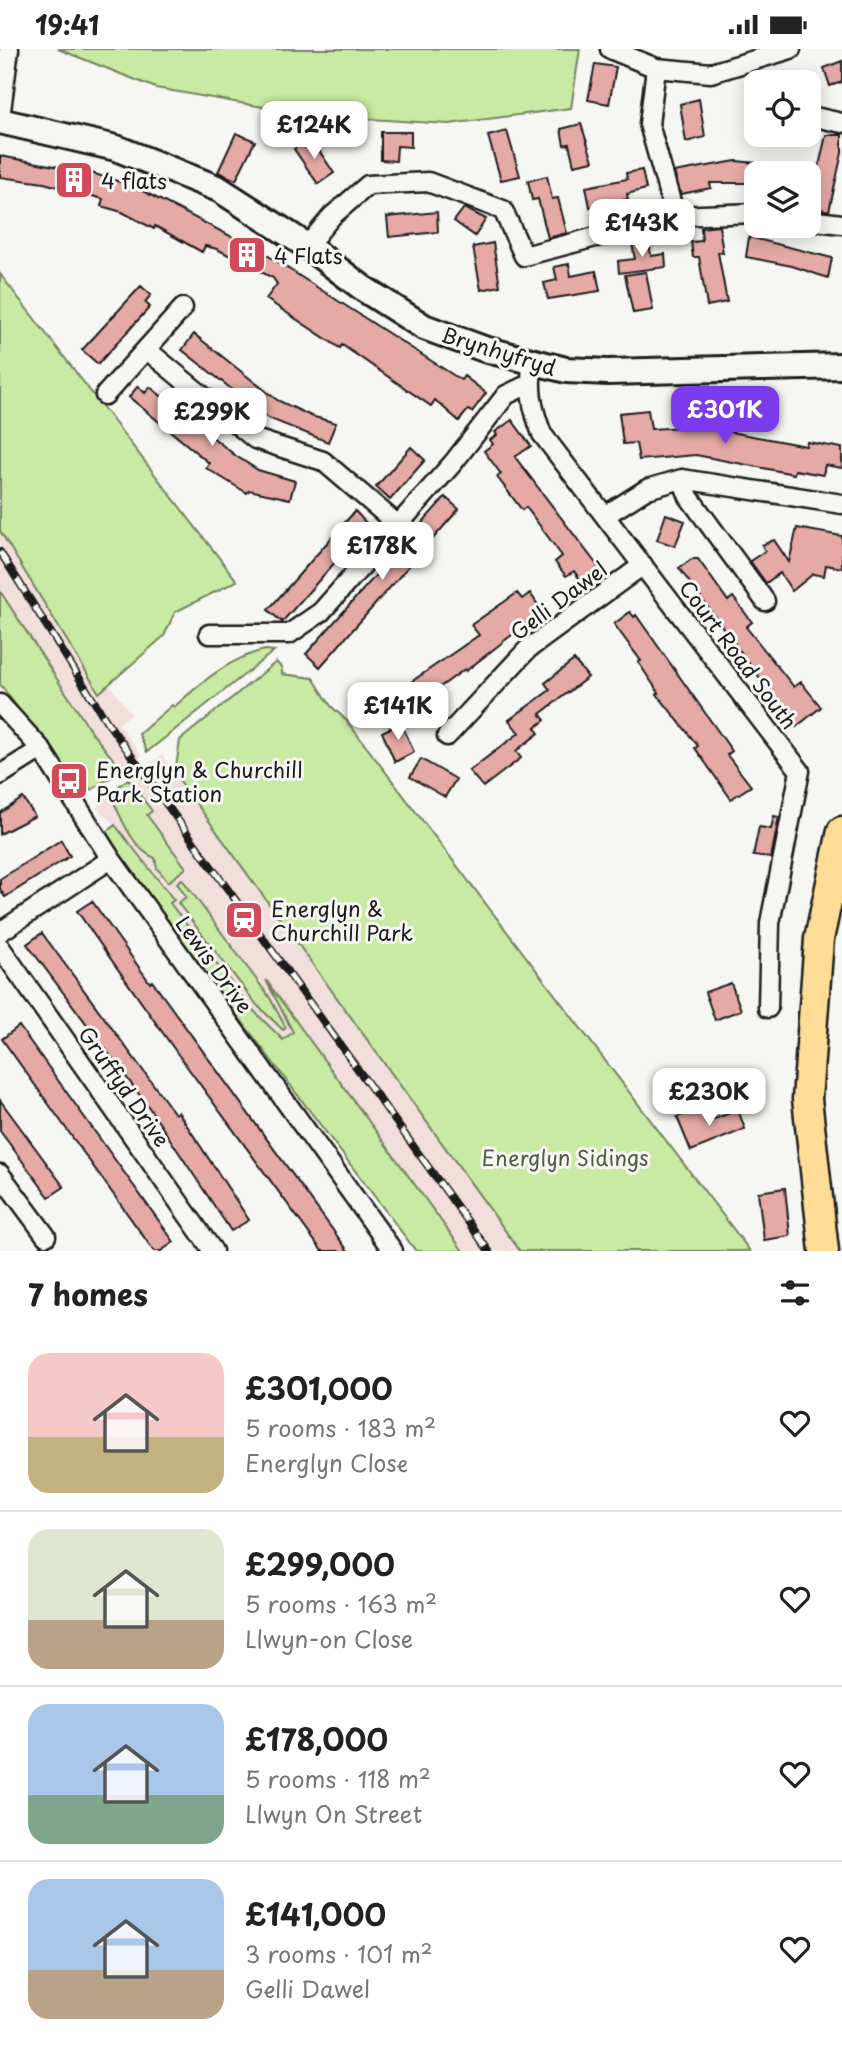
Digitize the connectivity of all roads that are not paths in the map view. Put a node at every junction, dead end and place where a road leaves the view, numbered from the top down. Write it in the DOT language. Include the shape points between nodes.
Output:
graph roads {
  1 [pos="9,49"];
  2 [pos="610,49"];
  3 [pos="791,49"];
  4 [pos="656,68"];
  5 [pos="0,119"];
  6 [pos="821,119"];
  7 [pos="842,123"];
  8 [pos="744,213"];
  9 [pos="675,216"];
  10 [pos="821,221"];
  11 [pos="842,223"];
  12 [pos="307,246"];
  13 [pos="183,308"];
  14 [pos="147,350"];
  15 [pos="842,366"];
  16 [pos="531,372"];
  17 [pos="105,395"];
  18 [pos="682,479"];
  19 [pos="842,505"];
  20 [pos="607,515"];
  21 [pos="398,525"];
  22 [pos="643,565"];
  23 [pos="765,601"];
  24 [pos="209,634"];
  25 [pos="0,704"];
  26 [pos="447,736"];
  27 [pos="41,749"];
  28 [pos="0,775"];
  29 [pos="842,831"];
  30 [pos="111,859"];
  31 [pos="0,932"];
  32 [pos="0,947"];
  33 [pos="768,1008"];
  34 [pos="0,1174"];
  35 [pos="46,1236"];
  36 [pos="214,1251"];
  37 [pos="393,1251"];
  38 [pos="824,1251"];
  1 -- 5 [label="street"];
  2 -- 4 [label="street"];
  3 -- 4 [label="street" via="711,72"];
  4 -- 9 [label="street" via="649,124"];
  5 -- 12 [label="main road, Brynhyfryd" via="116,148 219,189"];
  6 -- 7 [label="street"];
  8 -- 9 [label="street"];
  9 -- 12 [label="street" via="524,256 503,211 428,182 368,185 332,216"];
  10 -- 11 [label="street"];
  12 -- 16 [label="main road, Brynhyfryd" via="424,327"];
  13 -- 14 [label="street"];
  14 -- 17 [label="street"];
  14 -- 21 [label="street" via="255,439 323,461"];
  15 -- 16 [label="main road, Brynhyfryd"];
  16 -- 20 [label="street, Court Road South" via="533,409 542,434"];
  16 -- 21 [label="street" via="506,395"];
  18 -- 19 [label="street"];
  18 -- 20 [label="street" via="647,489"];
  18 -- 23 [label="street" via="689,497"];
  20 -- 22 [label="street, Court Road South"];
  21 -- 24 [label="street" via="321,612 289,634"];
  22 -- 26 [label="street, Gelli Dawel" via="528,649"];
  22 -- 33 [label="street, Court Road South" via="800,771 770,923"];
  25 -- 27 [label="street, Lewis Drive"];
  27 -- 28 [label="street"];
  27 -- 30 [label="street, Lewis Drive"];
  29 -- 38 [label="main road" via="819,939 807,1099"];
  30 -- 31 [label="street"];
  30 -- 37 [label="street, Lewis Drive"];
  32 -- 36 [label="street, Gruffyd Drive"];
  34 -- 35 [label="street"];
}
